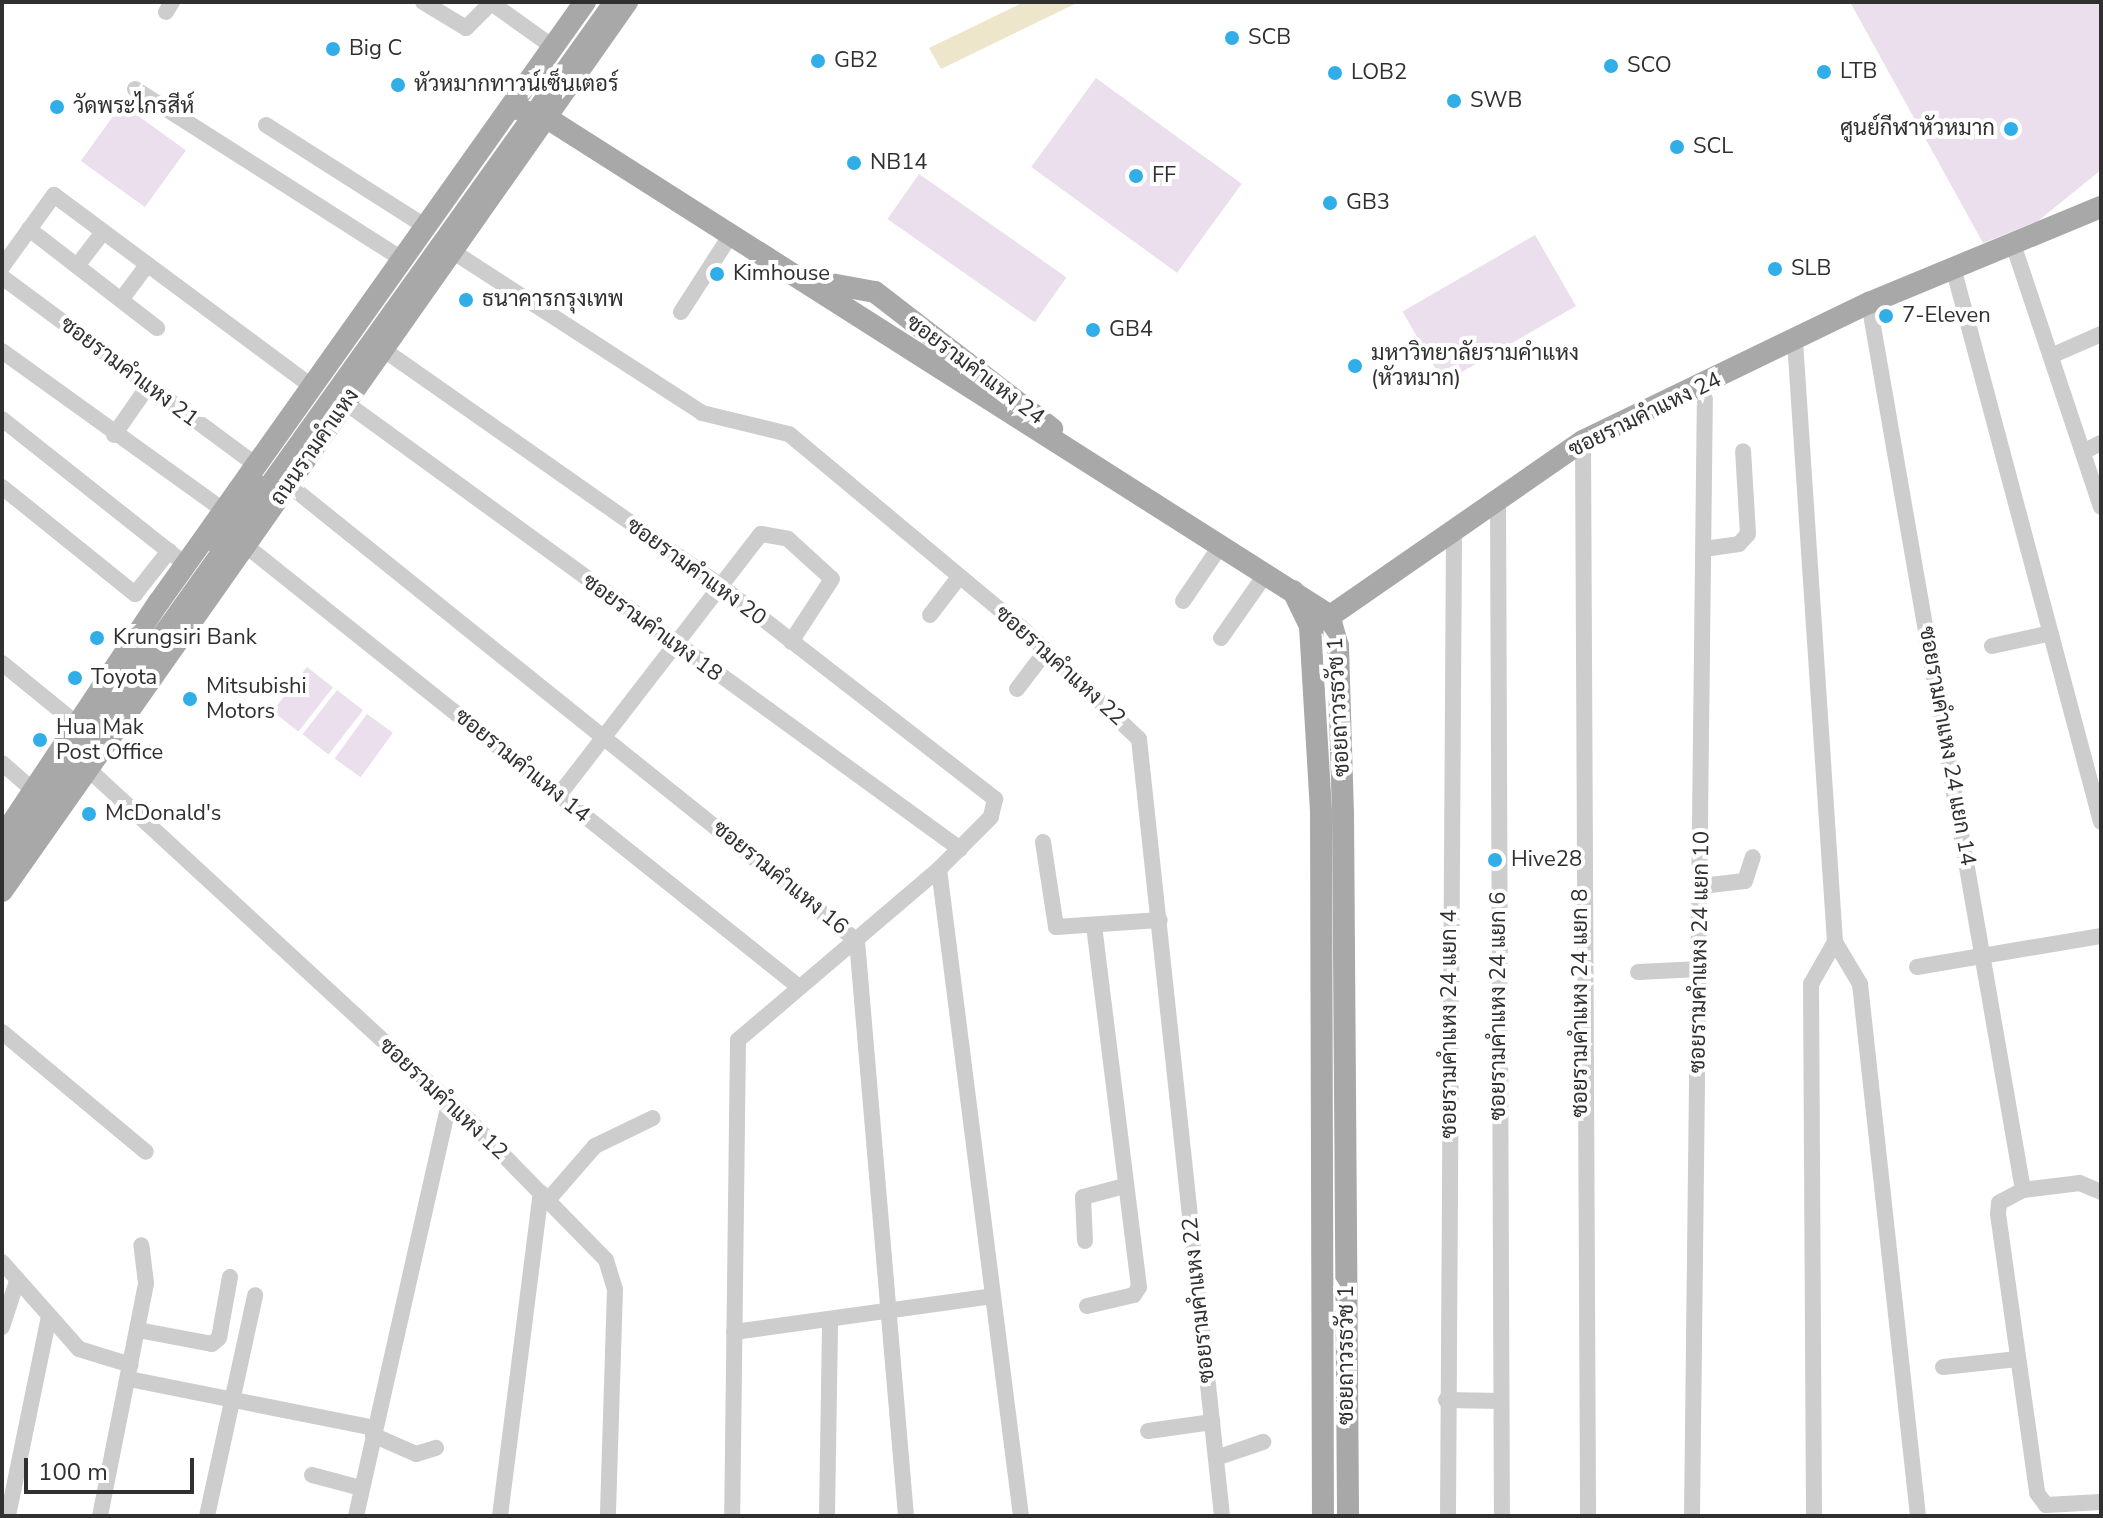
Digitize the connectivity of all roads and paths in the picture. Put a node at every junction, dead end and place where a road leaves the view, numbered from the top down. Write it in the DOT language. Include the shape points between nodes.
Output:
graph roads {
  1 [pos="423,2"];
  2 [pos="491,2"];
  3 [pos="585,2"];
  4 [pos="598,2"];
  5 [pos="615,2"];
  6 [pos="627,2"];
  7 [pos="553,47"];
  8 [pos="135,89"];
  9 [pos="511,107"];
  10 [pos="547,118"];
  11 [pos="266,125"];
  12 [pos="2101,207"];
  13 [pos="426,227"];
  14 [pos="29,229"];
  15 [pos="103,232"];
  16 [pos="730,236"];
  17 [pos="2014,247"];
  18 [pos="452,251"];
  19 [pos="403,260"];
  20 [pos="147,265"];
  21 [pos="77,266"];
  22 [pos="2,267"];
  23 [pos="1954,271"];
  24 [pos="793,276"];
  25 [pos="2,277"];
  26 [pos="121,300"];
  27 [pos="373,302"];
  28 [pos="1869,303"];
  29 [pos="681,312"];
  30 [pos="899,312"];
  31 [pos="403,321"];
  32 [pos="157,328"];
  33 [pos="2101,334"];
  34 [pos="1795,341"];
  35 [pos="384,350"];
  36 [pos="2,351"];
  37 [pos="2051,356"];
  38 [pos="948,377"];
  39 [pos="148,386"];
  40 [pos="313,387"];
  41 [pos="1705,387"];
  42 [pos="346,403"];
  43 [pos="2,419"];
  44 [pos="114,435"];
  45 [pos="1583,441"];
  46 [pos="2101,443"];
  47 [pos="1743,451"];
  48 [pos="2083,452"];
  49 [pos="257,466"];
  50 [pos="289,485"];
  51 [pos="2,487"];
  52 [pos="1498,497"];
  53 [pos="1141,499"];
  54 [pos="2101,507"];
  55 [pos="225,511"];
  56 [pos="1454,532"];
  57 [pos="245,545"];
  58 [pos="1221,545"];
  59 [pos="1704,549"];
  60 [pos="177,558"];
  61 [pos="1267,572"];
  62 [pos="959,577"];
  63 [pos="718,584"];
  64 [pos="1290,587"];
  65 [pos="1183,601"];
  66 [pos="1339,610"];
  67 [pos="930,615"];
  68 [pos="2051,633"];
  69 [pos="1221,638"];
  70 [pos="1312,638"];
  71 [pos="791,642"];
  72 [pos="674,644"];
  73 [pos="1992,646"];
  74 [pos="1046,651"];
  75 [pos="2,663"];
  76 [pos="1017,689"];
  77 [pos="77,724"];
  78 [pos="605,736"];
  79 [pos="2,763"];
  80 [pos="87,768"];
  81 [pos="37,788"];
  82 [pos="559,795"];
  83 [pos="1332,812"];
  84 [pos="2101,822"];
  85 [pos="2,838"];
  86 [pos="1043,842"];
  87 [pos="960,849"];
  88 [pos="1753,857"];
  89 [pos="2,861"];
  90 [pos="939,869"];
  91 [pos="1701,886"];
  92 [pos="2,891"];
  93 [pos="1160,920"];
  94 [pos="1094,927"];
  95 [pos="2101,936"];
  96 [pos="857,941"];
  97 [pos="1835,942"];
  98 [pos="1984,959"];
  99 [pos="1917,967"];
  100 [pos="1700,969"];
  101 [pos="1638,972"];
  102 [pos="799,987"];
  103 [pos="2,1032"];
  104 [pos="449,1102"];
  105 [pos="653,1118"];
  106 [pos="146,1152"];
  107 [pos="1125,1186"];
  108 [pos="2023,1190"];
  109 [pos="2101,1192"];
  110 [pos="544,1196"];
  111 [pos="1085,1241"];
  112 [pos="141,1245"];
  113 [pos="2,1262"];
  114 [pos="230,1277"];
  115 [pos="17,1281"];
  116 [pos="255,1295"];
  117 [pos="993,1296"];
  118 [pos="1087,1306"];
  119 [pos="884,1311"];
  120 [pos="49,1316"];
  121 [pos="830,1319"];
  122 [pos="2,1327"];
  123 [pos="138,1330"];
  124 [pos="734,1332"];
  125 [pos="1322,1347"];
  126 [pos="1347,1347"];
  127 [pos="2018,1359"];
  128 [pos="1943,1367"];
  129 [pos="130,1372"];
  130 [pos="232,1398"];
  131 [pos="1446,1400"];
  132 [pos="1501,1401"];
  133 [pos="1212,1422"];
  134 [pos="374,1431"];
  135 [pos="1148,1431"];
  136 [pos="1263,1442"];
  137 [pos="436,1448"];
  138 [pos="1216,1458"];
  139 [pos="312,1475"];
  140 [pos="361,1488"];
  141 [pos="2101,1502"];
  142 [pos="8,1516"];
  143 [pos="100,1516"];
  144 [pos="207,1516"];
  145 [pos="356,1516"];
  146 [pos="500,1516"];
  147 [pos="608,1516"];
  148 [pos="732,1516"];
  149 [pos="827,1516"];
  150 [pos="906,1516"];
  151 [pos="1021,1516"];
  152 [pos="1222,1516"];
  153 [pos="1323,1516"];
  154 [pos="1348,1516"];
  155 [pos="1448,1516"];
  156 [pos="1502,1516"];
  157 [pos="1588,1516"];
  158 [pos="1692,1516"];
  159 [pos="1814,1516"];
  160 [pos="1918,1516"];
  1 -- 2 [label="street" via="466,28"];
  2 -- 7 [label="street"];
  3 -- 7 [label="main road, ถนนรามคำแหง"];
  4 -- 81 [label="main road, ถนนรามคำแหง, bridge"];
  5 -- 89 [label="main road, ถนนรามคำแหง, bridge"];
  6 -- 10 [label="main road, ถนนรามคำแหง"];
  7 -- 9 [label="main road, ถนนรามคำแหง"];
  8 -- 19 [label="street"];
  9 -- 10 [label="main road, ซอยรามคำแหง 24"];
  9 -- 13 [label="main road, ถนนรามคำแหง"];
  10 -- 16 [label="main road, ซอยรามคำแหง 24"];
  10 -- 18 [label="main road, ถนนรามคำแหง"];
  11 -- 13 [label="street"];
  12 -- 17 [label="main road, ซอยรามคำแหง 24"];
  13 -- 19 [label="main road, ถนนรามคำแหง"];
  14 -- 15 [label="street" via="54,195"];
  14 -- 21 [label="street"];
  14 -- 22 [label="street"];
  15 -- 20 [label="street"];
  15 -- 21 [label="street"];
  16 -- 24 [label="main road, ซอยรามคำแหง 24"];
  16 -- 29 [label="street"];
  17 -- 23 [label="main road, ซอยรามคำแหง 24"];
  17 -- 37 [label="street"];
  18 -- 31 [label="main road, ถนนรามคำแหง"];
  18 -- 62 [label="street, ซอยรามคำแหง 22" via="702,413 789,434"];
  19 -- 27 [label="main road, ถนนรามคำแหง"];
  20 -- 26 [label="street"];
  20 -- 40 [label="street"];
  21 -- 26 [label="street"];
  23 -- 28 [label="main road, ซอยรามคำแหง 24"];
  23 -- 68 [label="street"];
  24 -- 30 [label="main road, ซอยรามคำแหง 24" via="863,286"];
  24 -- 38 [label="main road, ซอยรามคำแหง 24"];
  25 -- 39 [label="street, ซอยรามคำแหง 21"];
  26 -- 32 [label="street"];
  27 -- 31 [label="main road"];
  27 -- 40 [label="main road, ถนนรามคำแหง"];
  28 -- 34 [label="main road, ซอยรามคำแหง 24"];
  28 -- 98 [label="street, ซอยรามคำแหง 24 แยก 14"];
  30 -- 38 [label="main road" via="877,301 867,313"];
  30 -- 53 [label="main road, ซอยรามคำแหง 24"];
  31 -- 35 [label="main road, ถนนรามคำแหง"];
  33 -- 37 [label="street"];
  34 -- 41 [label="main road, ซอยรามคำแหง 24"];
  34 -- 97 [label="street"];
  35 -- 42 [label="main road, ถนนรามคำแหง"];
  35 -- 63 [label="street, ซอยรามคำแหง 20"];
  36 -- 44 [label="street"];
  37 -- 48 [label="street"];
  38 -- 53 [label="main road, ซอยรามคำแหง 24"];
  39 -- 44 [label="street"];
  39 -- 49 [label="street, ซอยรามคำแหง 21"];
  40 -- 49 [label="main road, ถนนรามคำแหง"];
  41 -- 45 [label="main road, ซอยรามคำแหง 24"];
  41 -- 59 [label="street, ซอยรามคำแหง 24 แยก 10"];
  42 -- 50 [label="main road, ถนนรามคำแหง"];
  42 -- 72 [label="street, ซอยรามคำแหง 18"];
  43 -- 60 [label="street"];
  44 -- 55 [label="street"];
  45 -- 52 [label="main road, ซอยรามคำแหง 24"];
  45 -- 157 [label="street, ซอยรามคำแหง 24 แยก 8"];
  46 -- 48 [label="street"];
  47 -- 59 [label="street" via="1748,534 1739,544"];
  48 -- 54 [label="street"];
  49 -- 55 [label="main road, ถนนรามคำแหง"];
  50 -- 57 [label="main road, ถนนรามคำแหง"];
  50 -- 78 [label="street, ซอยรามคำแหง 16"];
  51 -- 60 [label="street" via="135,594"];
  52 -- 56 [label="main road, ซอยรามคำแหง 24"];
  52 -- 132 [label="street, ซอยรามคำแหง 24 แยก 6"];
  53 -- 58 [label="main road, ซอยรามคำแหง 24"];
  55 -- 60 [label="main road, ถนนรามคำแหง"];
  56 -- 66 [label="main road, ซอยรามคำแหง 24"];
  56 -- 131 [label="street, ซอยรามคำแหง 24 แยก 4"];
  57 -- 80 [label="main road, ถนนรามคำแหง"];
  57 -- 82 [label="street, ซอยรามคำแหง 14"];
  58 -- 61 [label="main road, ซอยรามคำแหง 24"];
  58 -- 65 [label="street"];
  59 -- 91 [label="street, ซอยรามคำแหง 24 แยก 10"];
  60 -- 77 [label="main road, ถนนรามคำแหง"];
  61 -- 64 [label="main road, ซอยรามคำแหง 24"];
  61 -- 69 [label="street"];
  62 -- 67 [label="street"];
  62 -- 74 [label="street, ซอยรามคำแหง 22"];
  63 -- 71 [label="street, ซอยรามคำแหง 20"];
  63 -- 71 [label="street" via="761,534 788,539 827,569 832,588"];
  63 -- 72 [label="street"];
  64 -- 66 [label="main road, ซอยรามคำแหง 24"];
  64 -- 70 [label="main road" via="1307,610"];
  66 -- 70 [label="main road, ซอยถาวรธวัช 1"];
  66 -- 83 [label="main road, ซอยถาวรธวัช 1"];
  68 -- 73 [label="street"];
  68 -- 84 [label="street"];
  70 -- 83 [label="main road, ซอยถาวรธวัช 1"];
  71 -- 87 [label="street, ซอยรามคำแหง 20" via="990,790 995,807"];
  72 -- 78 [label="street"];
  72 -- 87 [label="street, ซอยรามคำแหง 18"];
  74 -- 76 [label="street"];
  74 -- 93 [label="street, ซอยรามคำแหง 22" via="1139,739"];
  75 -- 77 [label="street"];
  77 -- 81 [label="main road, ถนนรามคำแหง"];
  78 -- 82 [label="street"];
  78 -- 96 [label="street, ซอยรามคำแหง 16"];
  79 -- 81 [label="street"];
  80 -- 92 [label="main road, ถนนรามคำแหง"];
  80 -- 104 [label="street, ซอยรามคำแหง 12"];
  81 -- 85 [label="main road, ถนนรามคำแหง"];
  82 -- 102 [label="street, ซอยรามคำแหง 14"];
  83 -- 125 [label="main road, ซอยถาวรธวัช 1"];
  83 -- 126 [label="main road, ซอยถาวรธวัช 1"];
  86 -- 94 [label="street" via="1056,927"];
  87 -- 90 [label="street"];
  88 -- 91 [label="street" via="1745,881"];
  90 -- 96 [label="street"];
  90 -- 117 [label="street"];
  91 -- 100 [label="street, ซอยรามคำแหง 24 แยก 10"];
  93 -- 94 [label="street"];
  93 -- 133 [label="street, ซอยรามคำแหง 22"];
  94 -- 107 [label="street"];
  95 -- 98 [label="street"];
  96 -- 102 [label="street"];
  96 -- 119 [label="street, ซอยรามคำแหง 16"];
  97 -- 159 [label="street" via="1811,984"];
  97 -- 160 [label="street" via="1860,984"];
  98 -- 99 [label="street"];
  98 -- 108 [label="street, ซอยรามคำแหง 24 แยก 14"];
  100 -- 101 [label="street"];
  100 -- 158 [label="street, ซอยรามคำแหง 24 แยก 10"];
  102 -- 124 [label="street" via="747,1029 734,1052"];
  103 -- 106 [label="street"];
  104 -- 110 [label="street, ซอยรามคำแหง 12"];
  104 -- 134 [label="street"];
  105 -- 110 [label="street" via="595,1146"];
  107 -- 111 [label="street" via="1083,1197"];
  107 -- 118 [label="street" via="1139,1287 1134,1295"];
  108 -- 109 [label="street" via="2080,1183"];
  108 -- 127 [label="street" via="1999,1203 1998,1214"];
  110 -- 146 [label="street"];
  110 -- 147 [label="street, ซอยรามคำแหง 12" via="612,1274"];
  112 -- 123 [label="street" via="146,1276"];
  113 -- 115 [label="street"];
  114 -- 123 [label="street" via="212,1344"];
  115 -- 120 [label="street"];
  115 -- 122 [label="street"];
  116 -- 130 [label="street"];
  117 -- 119 [label="street"];
  117 -- 151 [label="street"];
  119 -- 121 [label="street"];
  119 -- 150 [label="street, ซอยรามคำแหง 16"];
  120 -- 129 [label="street" via="79,1349"];
  120 -- 142 [label="street"];
  121 -- 124 [label="street"];
  121 -- 149 [label="street"];
  123 -- 129 [label="street"];
  124 -- 148 [label="street"];
  125 -- 126 [label="main road"];
  125 -- 153 [label="main road, ซอยถาวรธวัช 1"];
  126 -- 154 [label="main road, ซอยถาวรธวัช 1"];
  127 -- 128 [label="street"];
  127 -- 141 [label="street" via="2040,1500"];
  129 -- 130 [label="street"];
  129 -- 143 [label="street"];
  130 -- 134 [label="street"];
  130 -- 144 [label="street"];
  131 -- 132 [label="street"];
  131 -- 155 [label="street, ซอยรามคำแหง 24 แยก 4"];
  132 -- 156 [label="street, ซอยรามคำแหง 24 แยก 6"];
  133 -- 135 [label="street"];
  133 -- 138 [label="street, ซอยรามคำแหง 22"];
  134 -- 137 [label="street" via="416,1454"];
  134 -- 140 [label="street"];
  136 -- 138 [label="street"];
  138 -- 152 [label="street, ซอยรามคำแหง 22"];
  139 -- 140 [label="street"];
  140 -- 145 [label="street"];
}
